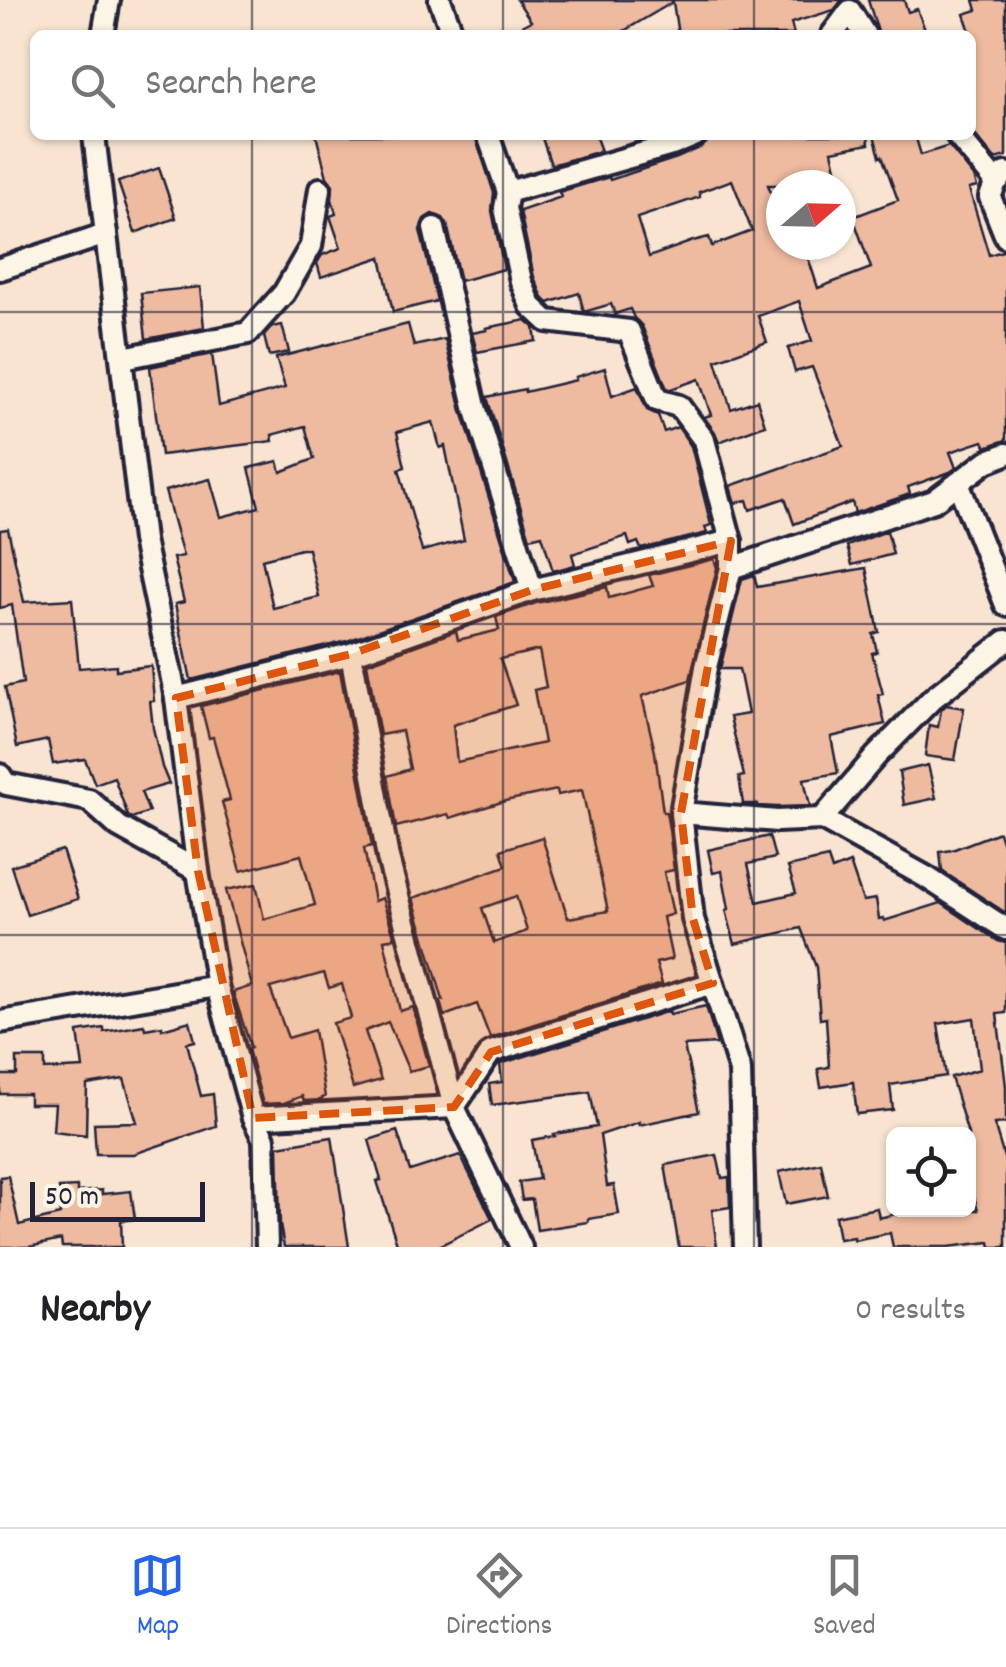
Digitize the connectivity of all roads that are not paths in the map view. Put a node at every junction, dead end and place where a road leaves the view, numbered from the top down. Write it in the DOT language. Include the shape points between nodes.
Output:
graph roads {
  1 [pos="108,0"];
  2 [pos="440,0"];
  3 [pos="852,6"];
  4 [pos="104,30"];
  5 [pos="450,30"];
  6 [pos="835,30"];
  7 [pos="863,30"];
  8 [pos="95,140"];
  9 [pos="490,140"];
  10 [pos="683,140"];
  11 [pos="961,140"];
  12 [pos="1001,177"];
  13 [pos="320,189"];
  14 [pos="508,192"];
  15 [pos="434,228"];
  16 [pos="106,234"];
  17 [pos="1006,237"];
  18 [pos="0,269"];
  19 [pos="123,358"];
  20 [pos="1006,454"];
  21 [pos="958,483"];
  22 [pos="731,541"];
  23 [pos="731,568"];
  24 [pos="532,590"];
  25 [pos="1006,605"];
  26 [pos="1006,641"];
  27 [pos="351,654"];
  28 [pos="176,698"];
  29 [pos="2,782"];
  30 [pos="682,813"];
  31 [pos="822,819"];
  32 [pos="198,871"];
  33 [pos="1006,929"];
  34 [pos="713,983"];
  35 [pos="218,986"];
  36 [pos="0,1022"];
  37 [pos="454,1107"];
  38 [pos="253,1118"];
  39 [pos="268,1247"];
  40 [pos="521,1247"];
  41 [pos="746,1247"];
  1 -- 4 [label="street"];
  2 -- 5 [label="street"];
  3 -- 6 [label="street"];
  3 -- 7 [label="street"];
  8 -- 16 [label="street"];
  9 -- 14 [label="street"];
  10 -- 14 [label="street"];
  11 -- 12 [label="street"];
  12 -- 17 [label="street" via="990,198"];
  13 -- 19 [label="street" via="311,246 284,293 248,333"];
  14 -- 22 [label="street" via="505,208 531,306 547,320 628,331 657,400 679,406 704,440"];
  15 -- 24 [label="street" via="476,407"];
  16 -- 18 [label="street"];
  16 -- 19 [label="street"];
  19 -- 28 [label="street" via="143,540"];
  20 -- 21 [label="street"];
  21 -- 23 [label="street" via="934,501"];
  21 -- 25 [label="street"];
  22 -- 23 [label="street"];
  22 -- 24 [label="street"];
  23 -- 30 [label="street" via="706,667"];
  24 -- 27 [label="street"];
  26 -- 31 [label="street" via="933,698"];
  27 -- 28 [label="street"];
  27 -- 37 [label="street" via="388,858"];
  28 -- 32 [label="street"];
  29 -- 32 [label="street" via="88,800 118,827"];
  30 -- 31 [label="street"];
  30 -- 34 [label="street" via="694,919"];
  31 -- 33 [label="street"];
  32 -- 35 [label="street"];
  34 -- 37 [label="street" via="491,1052"];
  34 -- 41 [label="street" via="740,1071"];
  35 -- 36 [label="street"];
  35 -- 38 [label="street"];
  37 -- 38 [label="street"];
  37 -- 40 [label="street"];
  38 -- 39 [label="street" via="264,1139"];
}
